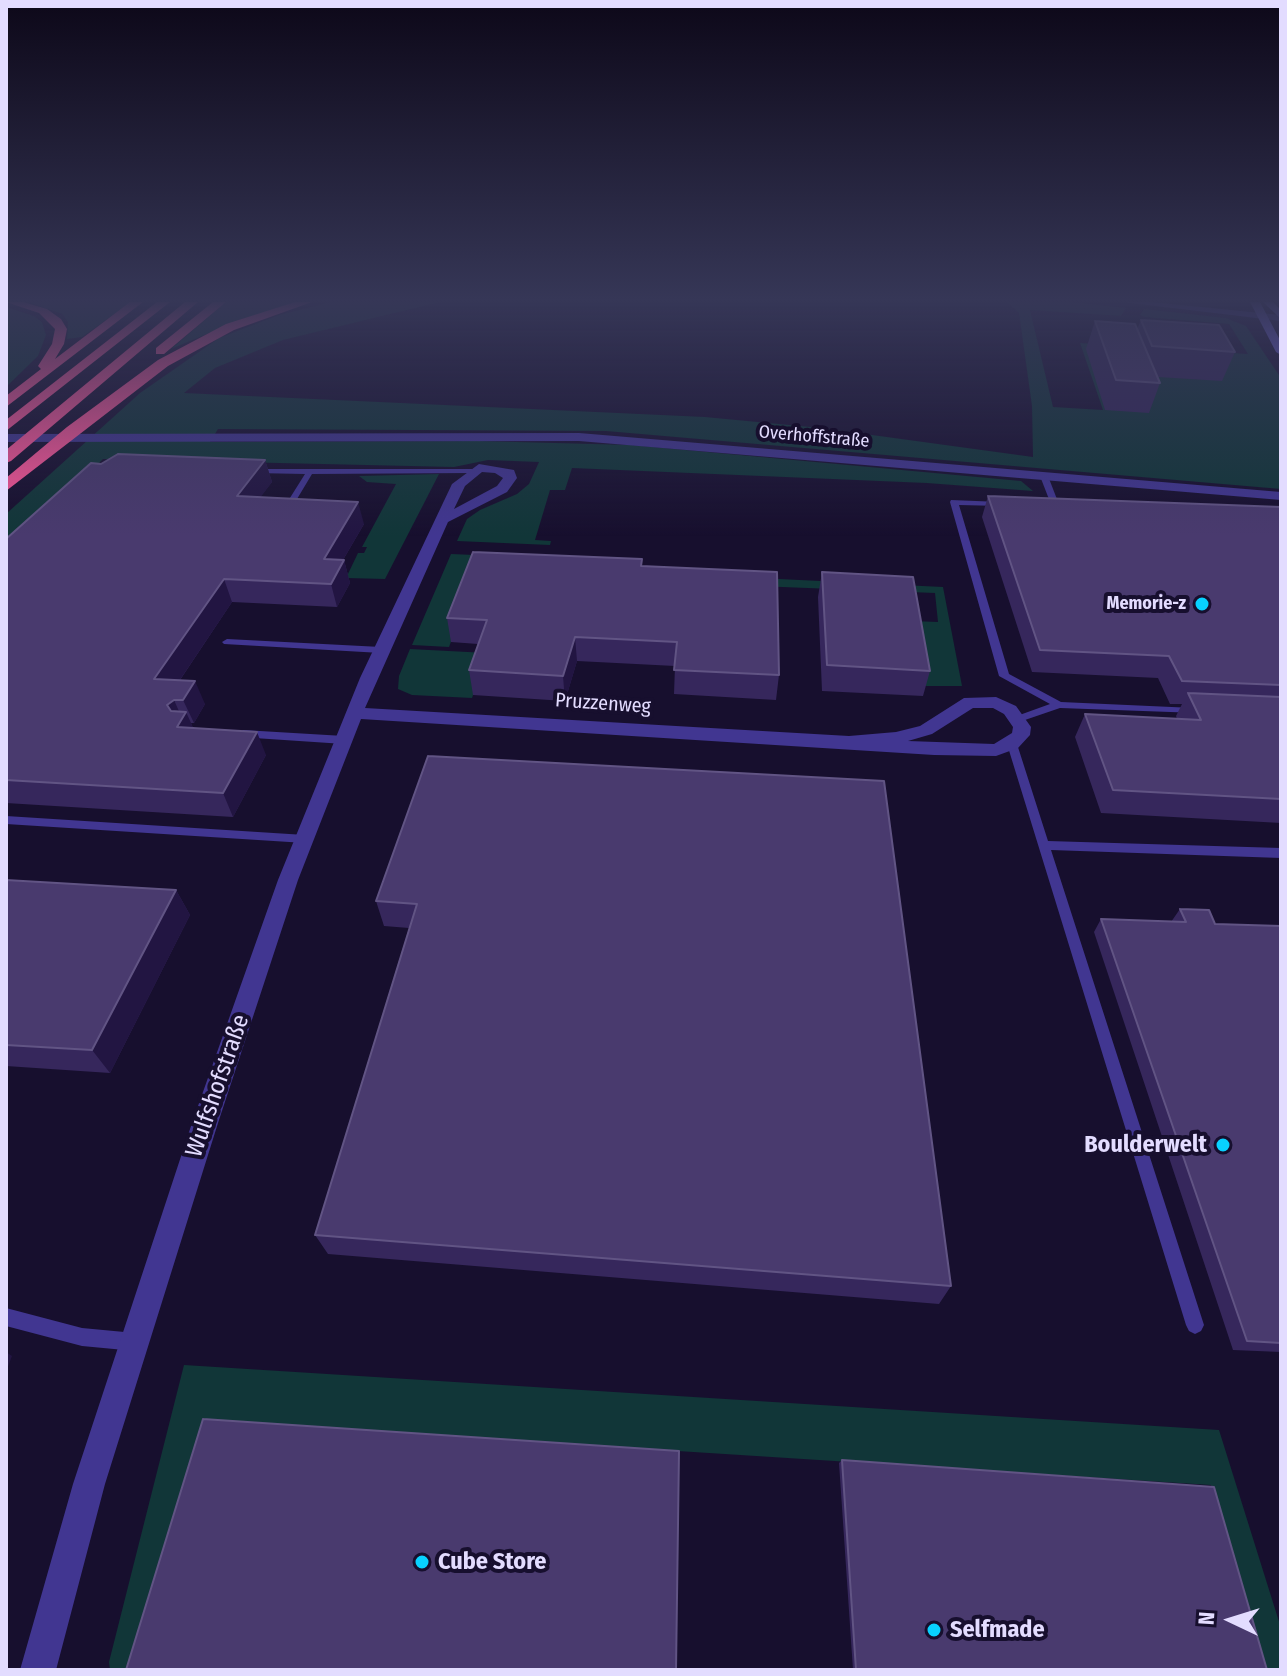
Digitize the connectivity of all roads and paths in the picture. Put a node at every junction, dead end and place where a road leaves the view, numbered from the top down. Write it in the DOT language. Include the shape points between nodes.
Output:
graph roads {
  1 [pos="29,380"];
  2 [pos="35,380"];
  3 [pos="64,380"];
  4 [pos="97,380"];
  5 [pos="129,380"];
  6 [pos="138,380"];
  7 [pos="6,402"];
  8 [pos="10,423"];
  9 [pos="79,423"];
  10 [pos="6,438"];
  11 [pos="7,457"];
  12 [pos="237,470"];
  13 [pos="472,471"];
  14 [pos="310,472"];
  15 [pos="1044,476"];
  16 [pos="6,486"];
  17 [pos="1281,496"];
  18 [pos="1012,505"];
  19 [pos="1041,507"];
  20 [pos="1056,507"];
  21 [pos="1071,508"];
  22 [pos="287,509"];
  23 [pos="445,519"];
  24 [pos="227,642"];
  25 [pos="381,650"];
  26 [pos="1059,705"];
  27 [pos="1203,711"];
  28 [pos="354,713"];
  29 [pos="1018,719"];
  30 [pos="232,733"];
  31 [pos="344,740"];
  32 [pos="849,742"];
  33 [pos="1012,744"];
  34 [pos="6,820"];
  35 [pos="305,839"];
  36 [pos="1044,845"];
  37 [pos="1281,853"];
  38 [pos="6,1317"];
  39 [pos="1195,1325"];
  40 [pos="135,1342"];
  41 [pos="38,1670"];
  1 -- 7 [label="highway"];
  2 -- 7 [label="highway"];
  3 -- 8 [label="highway"];
  4 -- 11 [label="highway"];
  5 -- 9 [label="highway"];
  6 -- 9 [label="highway"];
  9 -- 16 [label="highway"];
  10 -- 15 [label="street, Overhoffstraße" via="579,437"];
  12 -- 14 [label="lane"];
  13 -- 14 [label="lane"];
  13 -- 23 [label="street, Wulfshofstraße" via="459,484"];
  13 -- 23 [label="street" via="502,469 510,478 502,489"];
  14 -- 22 [label="lane"];
  15 -- 17 [label="street, Overhoffstraße"];
  15 -- 20 [label="lane"];
  18 -- 26 [label="lane" via="954,502 1004,676"];
  19 -- 20 [label="lane"];
  20 -- 21 [label="lane"];
  23 -- 25 [label="street, Wulfshofstraße"];
  24 -- 25 [label="lane"];
  25 -- 28 [label="street, Wulfshofstraße"];
  26 -- 27 [label="lane"];
  26 -- 29 [label="lane"];
  28 -- 31 [label="street, Wulfshofstraße"];
  28 -- 32 [label="street, Pruzzenweg"];
  29 -- 32 [label="street, Pruzzenweg" via="996,703 970,702 926,730"];
  29 -- 33 [label="street" via="1021,735"];
  30 -- 31 [label="lane"];
  31 -- 35 [label="street, Wulfshofstraße"];
  32 -- 33 [label="street, Pruzzenweg" via="962,751"];
  33 -- 36 [label="lane"];
  34 -- 35 [label="lane"];
  35 -- 40 [label="street, Wulfshofstraße"];
  36 -- 37 [label="lane"];
  36 -- 39 [label="lane"];
  38 -- 40 [label="lane" via="82,1337"];
  40 -- 41 [label="street, Wulfshofstraße"];
}
